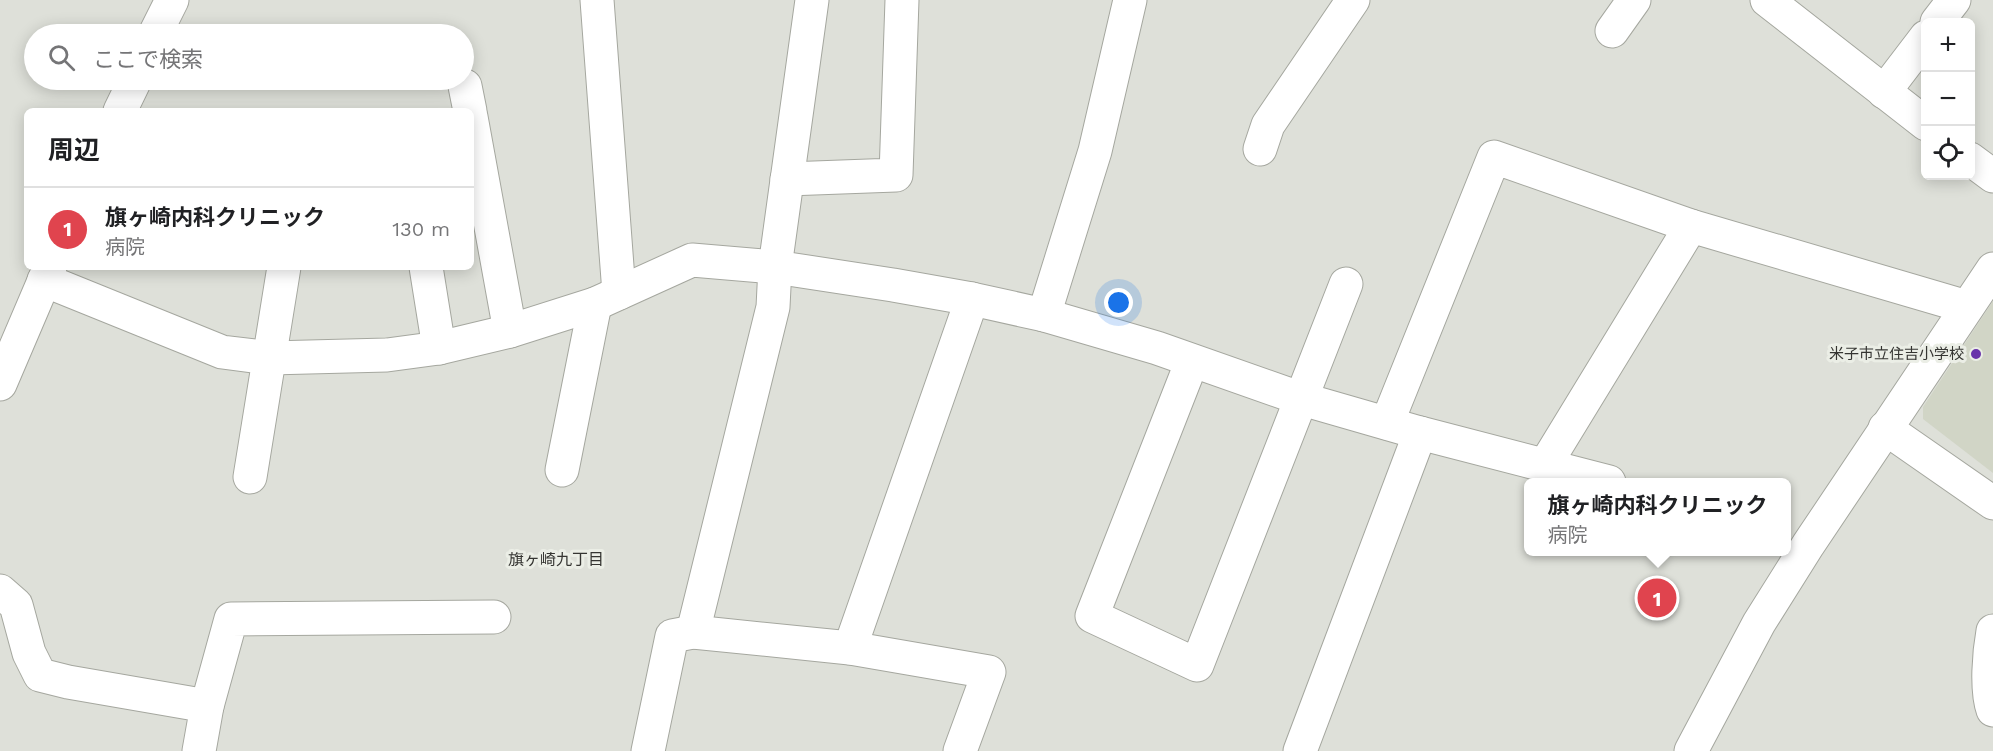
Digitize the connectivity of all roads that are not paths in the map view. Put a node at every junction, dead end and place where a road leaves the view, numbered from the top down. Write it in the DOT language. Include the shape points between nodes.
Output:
graph roads {
  1 [pos="172,0"];
  2 [pos="597,0"];
  3 [pos="812,0"];
  4 [pos="902,0"];
  5 [pos="1130,0"];
  6 [pos="1353,0"];
  7 [pos="1634,0"];
  8 [pos="1954,0"];
  9 [pos="1775,3"];
  10 [pos="1940,18"];
  11 [pos="160,24"];
  12 [pos="1612,31"];
  13 [pos="1921,44"];
  14 [pos="130,90"];
  15 [pos="1884,92"];
  16 [pos="121,108"];
  17 [pos="1921,120"];
  18 [pos="474,132"];
  19 [pos="1260,149"];
  20 [pos="1975,162"];
  21 [pos="1993,176"];
  22 [pos="787,179"];
  23 [pos="1691,226"];
  24 [pos="775,267"];
  25 [pos="1993,269"];
  26 [pos="284,270"];
  27 [pos="426,270"];
  28 [pos="47,274"];
  29 [pos="1346,284"];
  30 [pos="607,298"];
  31 [pos="972,299"];
  32 [pos="1967,307"];
  33 [pos="1044,315"];
  34 [pos="510,331"];
  35 [pos="439,348"];
  36 [pos="270,358"];
  37 [pos="1192,361"];
  38 [pos="0,384"];
  39 [pos="1302,399"];
  40 [pos="1387,423"];
  41 [pos="1885,428"];
  42 [pos="1420,433"];
  43 [pos="1545,465"];
  44 [pos="562,470"];
  45 [pos="250,477"];
  46 [pos="1591,478"];
  47 [pos="1993,503"];
  48 [pos="1797,542"];
  49 [pos="1790,556"];
  50 [pos="0,591"];
  51 [pos="494,617"];
  52 [pos="1993,631"];
  53 [pos="693,632"];
  54 [pos="850,648"];
  55 [pos="207,706"];
  56 [pos="1993,710"];
  57 [pos="199,751"];
  58 [pos="648,751"];
  59 [pos="960,751"];
  60 [pos="1300,751"];
  61 [pos="1691,751"];
  1 -- 11 [label="street"];
  2 -- 30 [label="street"];
  3 -- 22 [label="street"];
  4 -- 22 [label="street" via="896,175"];
  5 -- 33 [label="street" via="1095,151"];
  6 -- 19 [label="street" via="1268,125"];
  7 -- 12 [label="street"];
  8 -- 10 [label="street"];
  9 -- 15 [label="street"];
  13 -- 15 [label="street"];
  14 -- 16 [label="street"];
  15 -- 17 [label="street"];
  18 -- 34 [label="street"];
  20 -- 21 [label="street"];
  22 -- 24 [label="street"];
  23 -- 32 [label="street"];
  23 -- 40 [label="street" via="1494,157"];
  23 -- 43 [label="street"];
  24 -- 30 [label="street" via="692,260"];
  24 -- 31 [label="street"];
  24 -- 53 [label="street" via="773,307"];
  25 -- 32 [label="street"];
  26 -- 36 [label="street"];
  27 -- 35 [label="street"];
  28 -- 36 [label="street" via="222,352"];
  28 -- 38 [label="street"];
  29 -- 39 [label="street"];
  30 -- 34 [label="street"];
  30 -- 44 [label="street"];
  31 -- 33 [label="street"];
  31 -- 54 [label="street"];
  32 -- 41 [label="street"];
  33 -- 37 [label="street"];
  34 -- 35 [label="street"];
  35 -- 36 [label="street" via="387,355"];
  36 -- 45 [label="street"];
  37 -- 39 [label="street"];
  37 -- 39 [label="street" via="1092,616 1197,665"];
  39 -- 40 [label="street"];
  40 -- 42 [label="street"];
  41 -- 47 [label="street"];
  41 -- 48 [label="street"];
  42 -- 43 [label="street"];
  42 -- 60 [label="street"];
  43 -- 46 [label="street"];
  49 -- 61 [label="street"];
  50 -- 55 [label="street" via="16,605 29,653 40,675"];
  51 -- 55 [label="street" via="231,619"];
  52 -- 56 [label="street" via="1989,700"];
  53 -- 54 [label="street"];
  53 -- 58 [label="street" via="672,636"];
  54 -- 59 [label="street" via="989,672"];
  55 -- 57 [label="street"];
}
